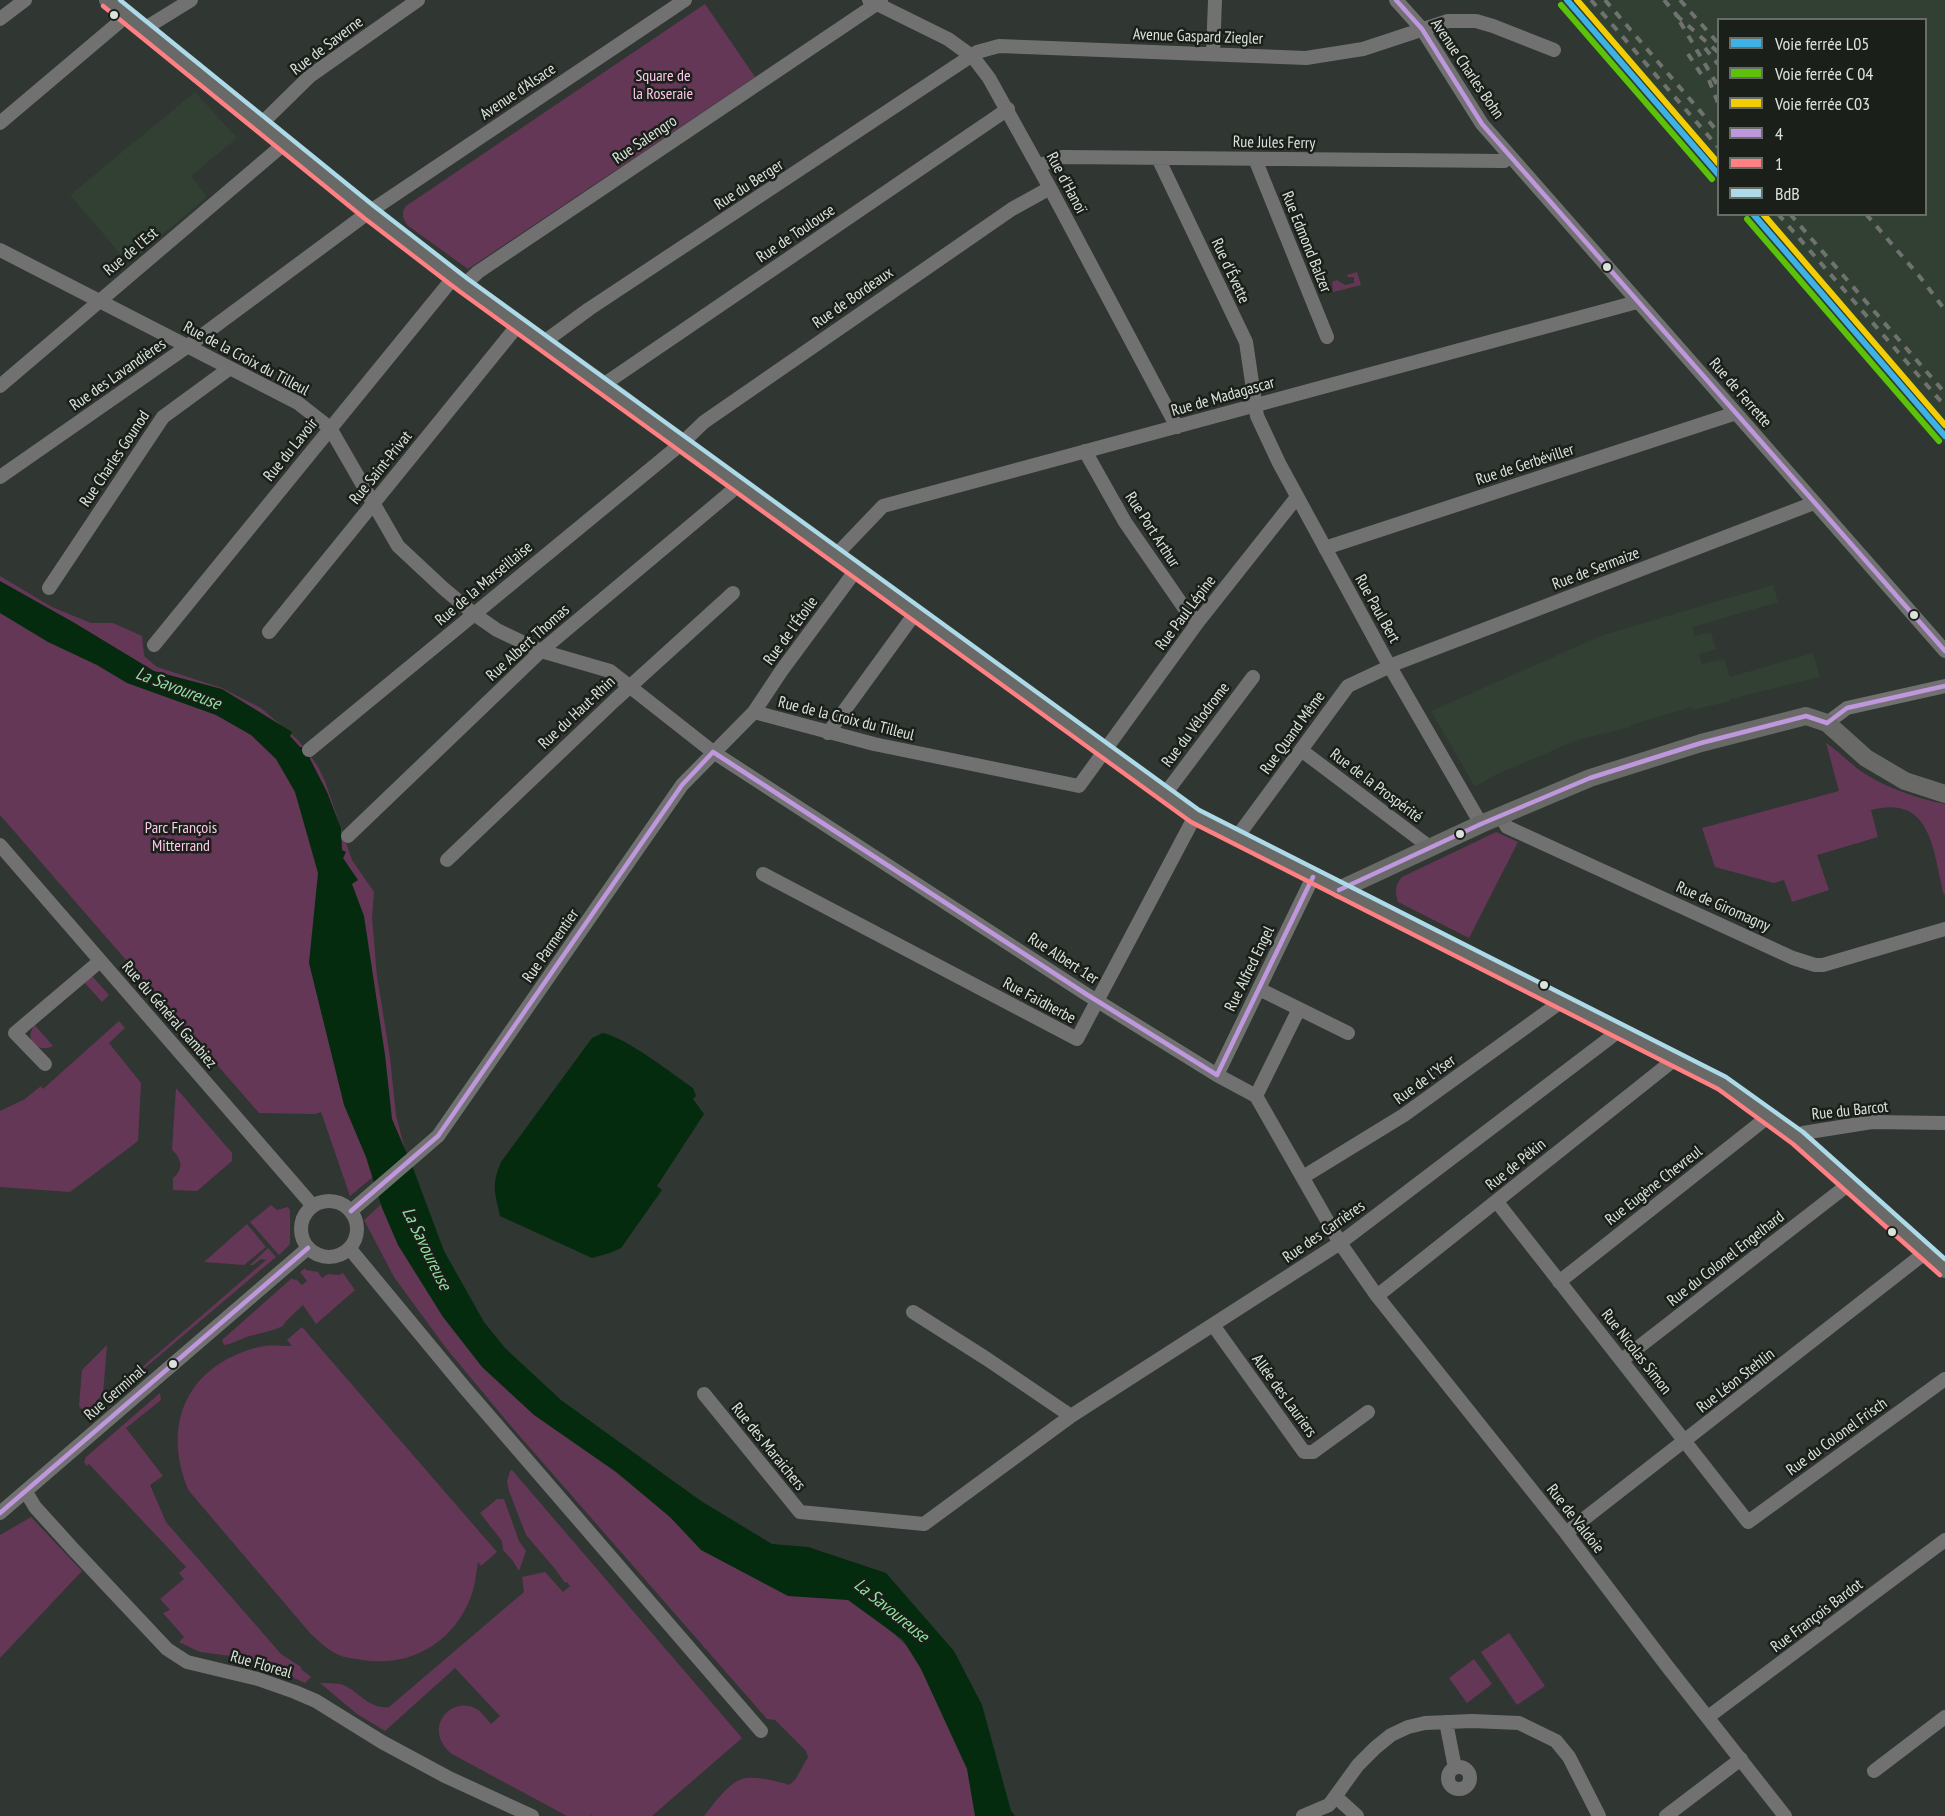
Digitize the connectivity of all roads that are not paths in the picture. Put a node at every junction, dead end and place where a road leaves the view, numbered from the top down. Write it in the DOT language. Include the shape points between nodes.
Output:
graph roads {
  1 [pos="25,0"];
  2 [pos="108,0"];
  3 [pos="191,0"];
  4 [pos="418,0"];
  5 [pos="685,0"];
  6 [pos="1215,0"];
  7 [pos="1396,0"];
  8 [pos="876,1"];
  9 [pos="125,15"];
  10 [pos="0,19"];
  11 [pos="1422,29"];
  12 [pos="147,31"];
  13 [pos="1554,50"];
  14 [pos="1213,54"];
  15 [pos="973,57"];
  16 [pos="1008,109"];
  17 [pos="0,123"];
  18 [pos="260,125"];
  19 [pos="284,144"];
  20 [pos="1510,156"];
  21 [pos="1158,158"];
  22 [pos="1255,159"];
  23 [pos="1038,166"];
  24 [pos="1050,188"];
  25 [pos="369,212"];
  26 [pos="0,250"];
  27 [pos="459,281"];
  28 [pos="98,302"];
  29 [pos="1637,302"];
  30 [pos="518,325"];
  31 [pos="1327,338"];
  32 [pos="544,342"];
  33 [pos="188,346"];
  34 [pos="230,368"];
  35 [pos="603,385"];
  36 [pos="0,386"];
  37 [pos="1256,404"];
  38 [pos="1736,413"];
  39 [pos="1177,427"];
  40 [pos="330,428"];
  41 [pos="681,444"];
  42 [pos="1085,451"];
  43 [pos="0,477"];
  44 [pos="740,485"];
  45 [pos="1297,498"];
  46 [pos="1814,503"];
  47 [pos="374,504"];
  48 [pos="1325,548"];
  49 [pos="836,555"];
  50 [pos="856,570"];
  51 [pos="49,588"];
  52 [pos="733,593"];
  53 [pos="916,612"];
  54 [pos="474,614"];
  55 [pos="1198,622"];
  56 [pos="269,632"];
  57 [pos="154,645"];
  58 [pos="541,651"];
  59 [pos="1945,651"];
  60 [pos="1390,666"];
  61 [pos="1253,677"];
  62 [pos="630,686"];
  63 [pos="1945,686"];
  64 [pos="754,712"];
  65 [pos="1827,723"];
  66 [pos="828,733"];
  67 [pos="309,750"];
  68 [pos="1105,750"];
  69 [pos="1301,750"];
  70 [pos="713,752"];
  71 [pos="1165,794"];
  72 [pos="1945,794"];
  73 [pos="1500,815"];
  74 [pos="1195,816"];
  75 [pos="1481,824"];
  76 [pos="348,836"];
  77 [pos="1237,837"];
  78 [pos="0,845"];
  79 [pos="1431,848"];
  80 [pos="447,860"];
  81 [pos="763,874"];
  82 [pos="1313,877"];
  83 [pos="1339,890"];
  84 [pos="1945,929"];
  85 [pos="100,961"];
  86 [pos="1259,989"];
  87 [pos="1096,1000"];
  88 [pos="1562,1001"];
  89 [pos="1299,1009"];
  90 [pos="1618,1030"];
  91 [pos="1348,1033"];
  92 [pos="1675,1059"];
  93 [pos="45,1064"];
  94 [pos="1217,1075"];
  95 [pos="1256,1096"];
  96 [pos="1768,1116"];
  97 [pos="1945,1123"];
  98 [pos="1798,1138"];
  99 [pos="1303,1177"];
  100 [pos="1849,1184"];
  101 [pos="1497,1202"];
  102 [pos="313,1206"];
  103 [pos="356,1207"];
  104 [pos="1340,1243"];
  105 [pos="308,1248"];
  106 [pos="350,1249"];
  107 [pos="1926,1252"];
  108 [pos="1944,1268"];
  109 [pos="1559,1282"];
  110 [pos="1377,1296"];
  111 [pos="913,1312"];
  112 [pos="1213,1325"];
  113 [pos="1622,1360"];
  114 [pos="1945,1379"];
  115 [pos="704,1394"];
  116 [pos="1368,1412"];
  117 [pos="1071,1416"];
  118 [pos="1685,1442"];
  119 [pos="1036,1443"];
  120 [pos="26,1492"];
  121 [pos="0,1513"];
  122 [pos="1749,1522"];
  123 [pos="1566,1533"];
  124 [pos="1945,1540"];
  125 [pos="1707,1717"];
  126 [pos="1945,1717"];
  127 [pos="1446,1722"];
  128 [pos="761,1731"];
  129 [pos="1741,1759"];
  130 [pos="1455,1768"];
  131 [pos="1874,1771"];
  132 [pos="1340,1805"];
  133 [pos="532,1816"];
  134 [pos="1303,1816"];
  135 [pos="1357,1816"];
  136 [pos="1599,1816"];
  137 [pos="1666,1816"];
  138 [pos="1785,1816"];
  1 -- 10 [label="street"];
  2 -- 9 [label="main road"];
  3 -- 12 [label="street"];
  4 -- 18 [label="street, Rue de Saverne" via="310,76"];
  5 -- 25 [label="street, Avenue d'Alsace"];
  6 -- 14 [label="street"];
  7 -- 11 [label="street, Avenue Charles Bohn"];
  8 -- 15 [label="street, Rue d'Hanoï" via="948,39"];
  8 -- 27 [label="street, Rue Salengro" via="478,272"];
  9 -- 12 [label="main road"];
  9 -- 17 [label="street"];
  11 -- 13 [label="street, Avenue Gaspard Ziegler" via="1448,21 1476,21"];
  11 -- 14 [label="street, Avenue Gaspard Ziegler" via="1363,49 1306,58"];
  11 -- 20 [label="street, Avenue Charles Bohn" via="1482,124"];
  12 -- 18 [label="main road"];
  14 -- 15 [label="street, Avenue Gaspard Ziegler" via="999,46 977,52"];
  15 -- 16 [label="street, Rue d'Hanoï"];
  15 -- 32 [label="street, Rue du Berger"];
  16 -- 23 [label="street, Rue d'Hanoï"];
  16 -- 35 [label="street, Rue de Toulouse"];
  18 -- 19 [label="main road"];
  19 -- 25 [label="main road"];
  19 -- 28 [label="street, Rue de l'Est"];
  20 -- 22 [label="street, Rue Jules Ferry" via="1504,161"];
  20 -- 29 [label="street, Rue de Ferrette"];
  21 -- 22 [label="street, Rue Jules Ferry"];
  21 -- 23 [label="street, Rue Jules Ferry" via="1062,157"];
  21 -- 37 [label="street, Rue d'Évette" via="1246,342"];
  22 -- 31 [label="street, Rue Edmond Balzer"];
  23 -- 24 [label="street, Rue d'Hanoï"];
  24 -- 39 [label="street, Rue d'Hanoï"];
  24 -- 41 [label="street, Rue de Bordeaux" via="1012,209 722,409"];
  25 -- 27 [label="main road"];
  25 -- 33 [label="street, Rue des Lavandières"];
  26 -- 28 [label="street, Rue de la Croix du Tilleul"];
  27 -- 30 [label="main road"];
  27 -- 40 [label="street, Rue du Lavoir"];
  28 -- 33 [label="street, Rue de la Croix du Tilleul"];
  28 -- 36 [label="street, Rue de l'Est"];
  29 -- 37 [label="street, Rue de Madagascar"];
  29 -- 38 [label="street, Rue de Ferrette"];
  30 -- 32 [label="main road"];
  30 -- 47 [label="street, Rue Saint-Privat"];
  32 -- 35 [label="main road"];
  33 -- 34 [label="street, Rue de la Croix du Tilleul"];
  33 -- 43 [label="street, Rue des Lavandières"];
  34 -- 40 [label="street, Rue de la Croix du Tilleul" via="298,403"];
  34 -- 51 [label="street, Rue Charles Gounod" via="163,417"];
  35 -- 41 [label="main road"];
  37 -- 39 [label="street, Rue de Madagascar"];
  37 -- 45 [label="street, Rue Paul Bert" via="1257,416"];
  38 -- 46 [label="street, Rue de Ferrette"];
  38 -- 48 [label="street, Rue de Gerbéviller"];
  39 -- 42 [label="street, Rue de Madagascar"];
  40 -- 47 [label="street, Rue de la Croix du Tilleul"];
  40 -- 57 [label="street, Rue du Lavoir"];
  41 -- 44 [label="main road"];
  41 -- 54 [label="street, Rue de la Marseillaise"];
  42 -- 49 [label="street, Rue de Madagascar" via="883,506"];
  42 -- 55 [label="street, Rue Port Arthur" via="1125,522"];
  44 -- 49 [label="main road"];
  44 -- 58 [label="street, Rue Albert Thomas"];
  45 -- 48 [label="street, Rue Paul Bert"];
  45 -- 55 [label="street, Rue Paul Lépine"];
  46 -- 59 [label="street, Rue de Ferrette"];
  46 -- 60 [label="street, Rue de Sermaize"];
  47 -- 54 [label="street, Rue de la Croix du Tilleul" via="398,546"];
  47 -- 56 [label="street, Rue Saint-Privat"];
  48 -- 60 [label="street, Rue Paul Bert"];
  49 -- 50 [label="main road"];
  50 -- 53 [label="main road"];
  50 -- 64 [label="street, Rue de l'Étoile"];
  52 -- 62 [label="street, Rue du Haut-Rhin"];
  53 -- 66 [label="street"];
  53 -- 68 [label="main road"];
  54 -- 58 [label="street, Rue de la Croix du Tilleul"];
  54 -- 67 [label="street, Rue de la Marseillaise"];
  55 -- 68 [label="street, Rue Paul Lépine"];
  58 -- 62 [label="street, Rue de la Croix du Tilleul" via="610,671"];
  58 -- 76 [label="street, Rue Albert Thomas"];
  60 -- 69 [label="street, Rue Quand Même" via="1348,686"];
  60 -- 75 [label="street, Rue Paul Bert"];
  61 -- 71 [label="street, Rue du Vélodrome"];
  62 -- 70 [label="street, Rue de la Croix du Tilleul"];
  62 -- 80 [label="street, Rue du Haut-Rhin"];
  63 -- 65 [label="street" via="1847,708"];
  64 -- 66 [label="street, Rue de la Croix du Tilleul"];
  64 -- 70 [label="street, Rue de la Croix du Tilleul"];
  65 -- 72 [label="main road" via="1866,758 1905,781"];
  65 -- 73 [label="main road" via="1806,716 1701,743 1590,778"];
  66 -- 68 [label="street, Rue de la Croix du Tilleul" via="1078,786"];
  68 -- 71 [label="main road"];
  69 -- 77 [label="street, Rue Quand Même"];
  69 -- 79 [label="street, Rue de la Prospérité"];
  70 -- 87 [label="street, Rue Albert 1er"];
  70 -- 103 [label="street, Rue Parmentier" via="682,785 438,1136"];
  71 -- 74 [label="main road"];
  73 -- 75 [label="main road"];
  73 -- 84 [label="street, Rue de Giromagny" via="1507,827 1815,965 1838,962"];
  74 -- 77 [label="main road"];
  74 -- 87 [label="street, Rue Faidherbe"];
  75 -- 79 [label="main road"];
  77 -- 82 [label="main road"];
  78 -- 85 [label="street, Rue du Général Gambiez"];
  79 -- 83 [label="main road"];
  81 -- 87 [label="street, Rue Faidherbe" via="1077,1039"];
  82 -- 83 [label="main road"];
  82 -- 86 [label="street, Rue Alfred Engel"];
  83 -- 88 [label="main road"];
  85 -- 93 [label="street" via="15,1033"];
  85 -- 102 [label="street, Rue du Général Gambiez"];
  86 -- 89 [label="street"];
  86 -- 94 [label="street, Rue Alfred Engel"];
  87 -- 94 [label="street, Rue Albert 1er"];
  88 -- 90 [label="main road"];
  88 -- 99 [label="street, Rue de l'Yser" via="1404,1115"];
  89 -- 91 [label="street"];
  89 -- 95 [label="street"];
  90 -- 92 [label="main road"];
  90 -- 104 [label="street, Rue des Carrières"];
  92 -- 96 [label="main road" via="1722,1083"];
  92 -- 101 [label="street, Rue de Pékin"];
  94 -- 95 [label="street, Rue Albert 1er"];
  95 -- 99 [label="street"];
  96 -- 98 [label="main road"];
  96 -- 109 [label="street, Rue Eugène Chevreul"];
  97 -- 98 [label="street, Rue du Barcot" via="1872,1122 1803,1133"];
  98 -- 100 [label="main road"];
  99 -- 104 [label="street"];
  100 -- 107 [label="main road"];
  100 -- 113 [label="street, Rue du Colonel Engelhard"];
  101 -- 109 [label="street, Rue Nicolas Simon"];
  101 -- 110 [label="street, Rue de Pékin"];
  102 -- 103 [label="street" via="329,1201"];
  102 -- 105 [label="street" via="302,1221 301,1231"];
  103 -- 106 [label="street" via="358,1232"];
  104 -- 110 [label="street, Rue de Valdoie"];
  104 -- 112 [label="street, Rue des Carrières"];
  105 -- 106 [label="street" via="324,1257 343,1255"];
  105 -- 120 [label="street, Rue Germinal"];
  106 -- 128 [label="street" via="464,1388"];
  107 -- 108 [label="main road"];
  107 -- 118 [label="street, Rue Léon Stehlin"];
  109 -- 113 [label="street, Rue Nicolas Simon"];
  110 -- 123 [label="street, Rue de Valdoie"];
  111 -- 117 [label="street"];
  112 -- 116 [label="street, Allée des Lauriers" via="1304,1452 1313,1452"];
  112 -- 117 [label="street, Rue des Carrières"];
  113 -- 118 [label="street, Rue Nicolas Simon"];
  114 -- 122 [label="street, Rue du Colonel Frisch"];
  115 -- 119 [label="street, Rue des Maraichers" via="800,1512 924,1524"];
  117 -- 119 [label="street, Rue des Carrières"];
  118 -- 122 [label="street, Rue Nicolas Simon"];
  118 -- 123 [label="street, Rue Léon Stehlin"];
  120 -- 121 [label="street, Rue Germinal"];
  120 -- 133 [label="street, Rue Floreal" via="73,1550 167,1649 187,1662 258,1679 316,1701 447,1777"];
  123 -- 125 [label="street, Rue de Valdoie"];
  124 -- 125 [label="street, Rue François Bardot"];
  125 -- 129 [label="street, Rue de Valdoie"];
  126 -- 131 [label="street"];
  127 -- 130 [label="street"];
  127 -- 132 [label="street" via="1417,1725 1391,1735 1358,1765"];
  127 -- 136 [label="street" via="1519,1723 1557,1741"];
  129 -- 137 [label="street"];
  129 -- 138 [label="street, Rue de Valdoie"];
  132 -- 134 [label="street" via="1329,1805"];
  132 -- 135 [label="street"];
}
